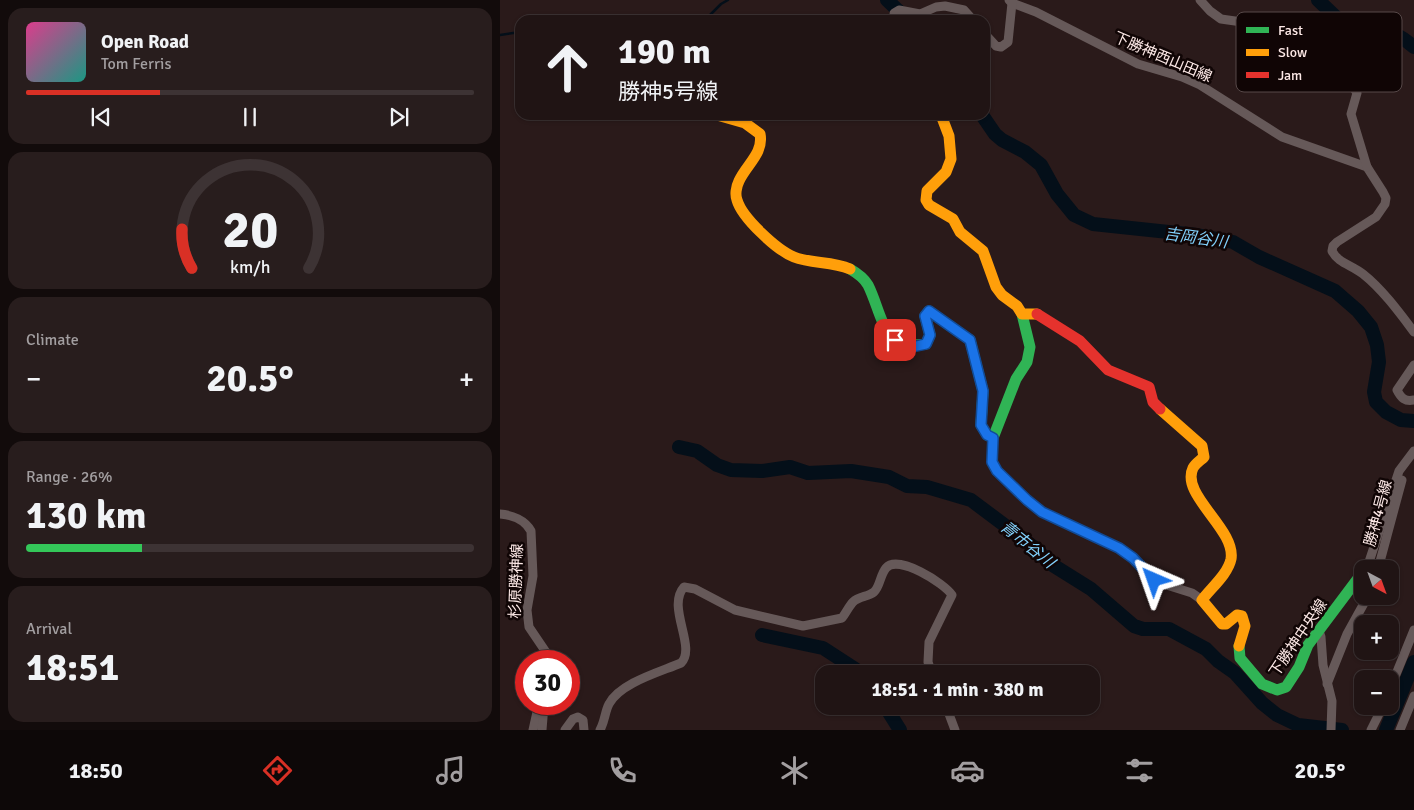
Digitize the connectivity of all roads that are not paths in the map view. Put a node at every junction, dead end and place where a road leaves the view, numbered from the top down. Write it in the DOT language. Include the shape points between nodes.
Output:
graph roads {
  1 [pos="1200,0"];
  2 [pos="1011,2"];
  3 [pos="896,15"];
  4 [pos="968,15"];
  5 [pos="1236,21"];
  6 [pos="990,39"];
  7 [pos="1356,92"];
  8 [pos="732,120"];
  9 [pos="942,120"];
  10 [pos="1367,167"];
  11 [pos="1022,314"];
  12 [pos="1414,332"];
  13 [pos="1414,365"];
  14 [pos="1414,400"];
  15 [pos="993,438"];
  16 [pos="1414,451"];
  17 [pos="1404,465"];
  18 [pos="500,514"];
  19 [pos="1369,560"];
  20 [pos="1380,560"];
  21 [pos="1354,583"];
  22 [pos="1202,600"];
  23 [pos="1363,605"];
  24 [pos="1414,630"];
  25 [pos="1319,631"];
  26 [pos="545,650"];
  27 [pos="929,665"];
  28 [pos="1398,670"];
  29 [pos="1327,685"];
  30 [pos="1414,696"];
  31 [pos="536,715"];
  32 [pos="543,715"];
  33 [pos="949,715"];
  34 [pos="1379,715"];
  35 [pos="1330,728"];
  36 [pos="533,730"];
  37 [pos="542,730"];
  38 [pos="565,730"];
  39 [pos="584,730"];
  40 [pos="600,730"];
  41 [pos="955,730"];
  42 [pos="1372,730"];
  43 [pos="1400,730"];
  1 -- 5 [label="street" via="1221,19"];
  2 -- 6 [label="street" via="1008,42 1001,47"];
  2 -- 10 [label="street, 下勝神西山田線" via="1138,64 1200,85 1282,137"];
  3 -- 4 [label="street" via="920,14 945,6 964,10"];
  7 -- 10 [label="street" via="1351,114"];
  8 -- 15 [label="street" via="750,126 761,136 763,145 737,182 734,195 744,214 767,237 794,256 837,263 863,278 883,327 895,340 912,347 926,344 930,335 925,316 929,311 970,340 983,391 981,425"];
  9 -- 11 [label="street" via="950,145 950,163 948,170 927,191 926,200 953,219 960,232 984,250 986,266 1000,294 1015,302"];
  10 -- 12 [label="street" via="1384,192 1385,204 1376,217 1337,242 1332,251 1338,260 1371,281"];
  11 -- 15 [label="street" via="1030,347 1027,362 1016,378"];
  11 -- 22 [label="street" via="1038,314 1080,341 1108,370 1149,387 1153,402 1202,446 1204,457 1193,468 1193,483 1226,537 1231,552 1228,564"];
  13 -- 14 [label="street" via="1397,390 1404,400"];
  15 -- 22 [label="street" via="992,462 997,471 1042,512 1119,548 1156,582 1192,593"];
  16 -- 17 [label="street"];
  17 -- 19 [label="street" via="1399,471"];
  17 -- 20 [label="street, 勝神4号線"];
  18 -- 26 [label="street, 杉原勝神線" via="509,514 531,531 533,576 527,610 529,627"];
  21 -- 25 [label="street, 下勝神中央線"];
  22 -- 25 [label="street, 下勝神中央線" via="1222,624 1237,615 1242,616 1245,626 1239,643 1240,658 1262,684 1277,690 1286,687"];
  23 -- 29 [label="street" via="1347,634"];
  24 -- 28 [label="street"];
  25 -- 29 [label="street"];
  27 -- 40 [label="street" via="929,642 952,594 918,570 901,563 886,568 876,591 852,603 842,618 803,626 735,610 700,592 684,588 678,600 686,650 684,659 616,693 608,705 606,720"];
  29 -- 35 [label="street" via="1332,701"];
  30 -- 43 [label="street"];
  31 -- 36 [label="street"];
  32 -- 37 [label="street"];
  33 -- 41 [label="street"];
  34 -- 42 [label="street"];
  38 -- 39 [label="street" via="578,717 583,720"];
}
